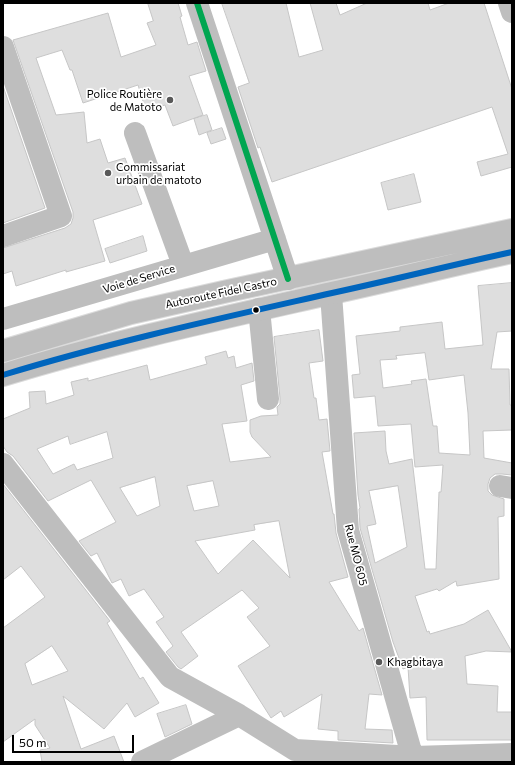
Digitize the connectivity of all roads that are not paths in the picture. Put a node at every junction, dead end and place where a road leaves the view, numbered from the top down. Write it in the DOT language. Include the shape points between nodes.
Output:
graph roads {
  1 [pos="197,3"];
  2 [pos="509,3"];
  3 [pos="512,12"];
  4 [pos="3,48"];
  5 [pos="135,133"];
  6 [pos="512,230"];
  7 [pos="3,236"];
  8 [pos="275,239"];
  9 [pos="512,252"];
  10 [pos="183,265"];
  11 [pos="288,279"];
  12 [pos="330,294"];
  13 [pos="259,308"];
  14 [pos="3,319"];
  15 [pos="3,351"];
  16 [pos="3,375"];
  17 [pos="268,398"];
  18 [pos="3,464"];
  19 [pos="239,715"];
  20 [pos="512,754"];
  21 [pos="297,756"];
  22 [pos="414,759"];
  23 [pos="142,762"];
  1 -- 8 [label="main road"];
  2 -- 3 [label="main road"];
  4 -- 7 [label="main road" via="61,216"];
  5 -- 10 [label="main road"];
  6 -- 11 [label="main road, Autoroute Fidel Castro"];
  8 -- 10 [label="main road, Voie de Service"];
  8 -- 11 [label="main road"];
  9 -- 12 [label="main road"];
  10 -- 14 [label="main road, Voie de Service"];
  11 -- 15 [label="main road, Autoroute Fidel Castro" via="131,313"];
  12 -- 13 [label="main road"];
  12 -- 22 [label="main road, Rue MO 605" via="348,530"];
  13 -- 16 [label="main road" via="50,360"];
  13 -- 17 [label="main road"];
  18 -- 19 [label="main road" via="170,677"];
  19 -- 21 [label="main road"];
  19 -- 23 [label="main road"];
  20 -- 22 [label="main road"];
  21 -- 22 [label="main road"];
}
